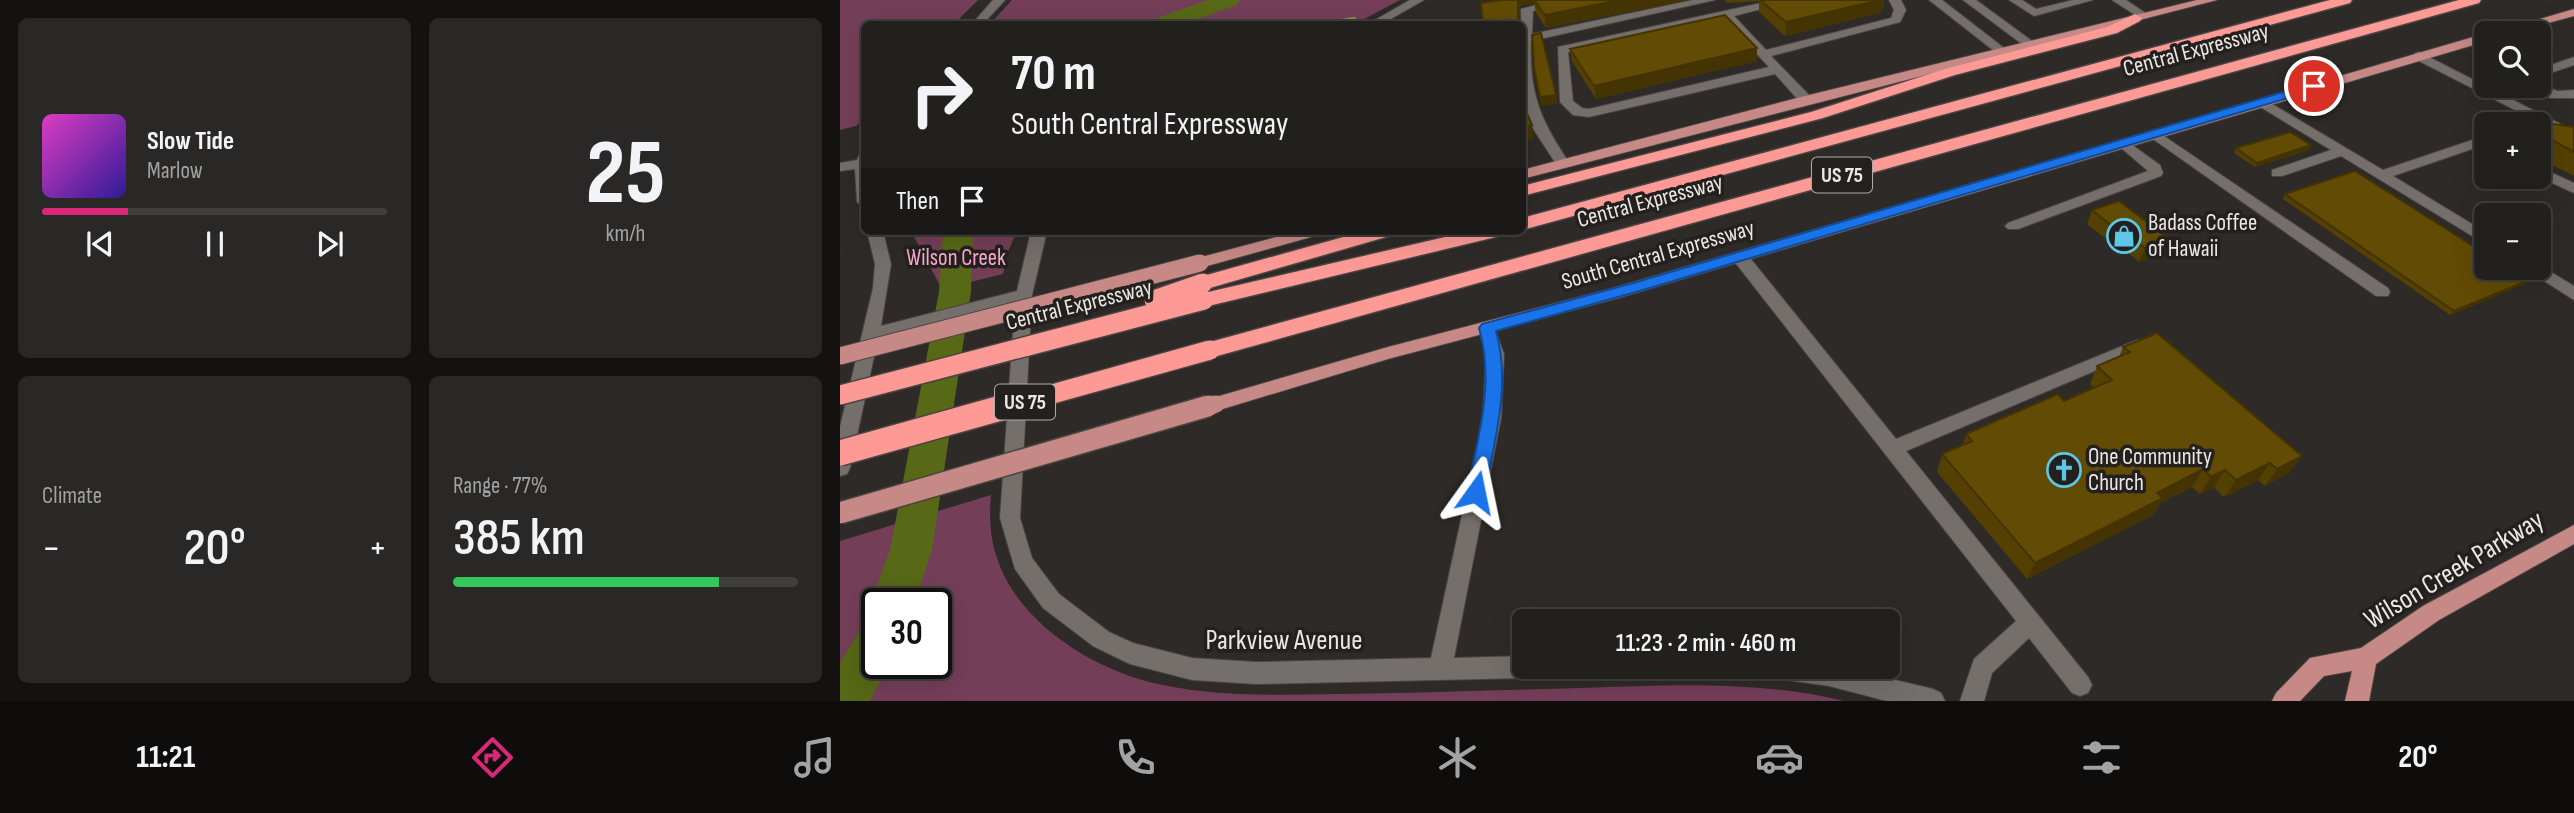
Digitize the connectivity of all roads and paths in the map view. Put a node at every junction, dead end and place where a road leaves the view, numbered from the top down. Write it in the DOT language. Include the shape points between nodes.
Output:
graph roads {
  1 [pos="999,0"];
  2 [pos="1418,0"];
  3 [pos="1572,0"];
  4 [pos="1710,0"];
  5 [pos="1790,0"];
  6 [pos="1895,0"];
  7 [pos="1935,0"];
  8 [pos="1969,0"];
  9 [pos="2015,0"];
  10 [pos="2087,0"];
  11 [pos="2118,0"];
  12 [pos="2211,0"];
  13 [pos="2345,0"];
  14 [pos="2474,0"];
  15 [pos="2574,12"];
  16 [pos="1727,15"];
  17 [pos="2139,17"];
  18 [pos="980,21"];
  19 [pos="1380,21"];
  20 [pos="2542,21"];
  21 [pos="1526,39"];
  22 [pos="2474,41"];
  23 [pos="2030,44"];
  24 [pos="2002,51"];
  25 [pos="1763,54"];
  26 [pos="2419,56"];
  27 [pos="2574,61"];
  28 [pos="2551,68"];
  29 [pos="1778,69"];
  30 [pos="1526,74"];
  31 [pos="2551,94"];
  32 [pos="2574,94"];
  33 [pos="1806,100"];
  34 [pos="2262,102"];
  35 [pos="2520,112"];
  36 [pos="2551,127"];
  37 [pos="2155,134"];
  38 [pos="2574,136"];
  39 [pos="2124,143"];
  40 [pos="2474,144"];
  41 [pos="2342,151"];
  42 [pos="861,161"];
  43 [pos="1563,164"];
  44 [pos="840,167"];
  45 [pos="2277,173"];
  46 [pos="1526,174"];
  47 [pos="2382,175"];
  48 [pos="2551,177"];
  49 [pos="2574,189"];
  50 [pos="1526,190"];
  51 [pos="1526,223"];
  52 [pos="2013,226"];
  53 [pos="2474,232"];
  54 [pos="876,235"];
  55 [pos="1038,235"];
  56 [pos="1308,235"];
  57 [pos="1372,235"];
  58 [pos="1473,235"];
  59 [pos="1740,257"];
  60 [pos="2551,280"];
  61 [pos="1202,282"];
  62 [pos="2382,292"];
  63 [pos="2574,294"];
  64 [pos="1024,295"];
  65 [pos="1487,328"];
  66 [pos="872,334"];
  67 [pos="2146,342"];
  68 [pos="840,356"];
  69 [pos="840,395"];
  70 [pos="1892,449"];
  71 [pos="840,453"];
  72 [pos="840,468"];
  73 [pos="840,513"];
  74 [pos="2574,534"];
  75 [pos="2030,623"];
  76 [pos="2366,658"];
  77 [pos="1512,667"];
  78 [pos="1440,668"];
  79 [pos="1845,679"];
  80 [pos="2080,685"];
  81 [pos="1933,701"];
  82 [pos="1972,701"];
  83 [pos="2284,701"];
  84 [pos="2357,701"];
  1 -- 18 [label="street"];
  2 -- 19 [label="street"];
  3 -- 21 [label="street" via="1527,9"];
  4 -- 21 [label="street"];
  5 -- 16 [label="street"];
  6 -- 25 [label="street" via="1900,10 1896,20"];
  7 -- 24 [label="street"];
  8 -- 23 [label="street"];
  9 -- 10 [label="street" via="2034,13"];
  11 -- 17 [label="street"];
  12 -- 17 [label="main road"];
  13 -- 51 [label="highway, Central Expressway / US 75"];
  14 -- 71 [label="highway, Central Expressway / US 75, bridge"];
  15 -- 20 [label="main road"];
  16 -- 25 [label="street"];
  16 -- 29 [label="street" via="1562,50 1567,102 1578,112 1589,113"];
  17 -- 23 [label="main road"];
  17 -- 50 [label="highway" via="2112,30 1950,72 1817,115"];
  22 -- 26 [label="main road, South Central Expressway"];
  23 -- 24 [label="main road"];
  24 -- 33 [label="main road"];
  25 -- 29 [label="street"];
  26 -- 34 [label="main road, South Central Expressway"];
  26 -- 35 [label="street"];
  27 -- 28 [label="street"];
  29 -- 33 [label="street"];
  30 -- 43 [label="street" via="1529,104"];
  31 -- 32 [label="street"];
  33 -- 43 [label="main road"];
  34 -- 37 [label="main road, South Central Expressway"];
  34 -- 41 [label="street"];
  36 -- 38 [label="street"];
  37 -- 39 [label="main road, South Central Expressway"];
  37 -- 62 [label="street"];
  39 -- 52 [label="street" via="2156,173"];
  39 -- 59 [label="main road, South Central Expressway"];
  40 -- 47 [label="street"];
  41 -- 45 [label="street"];
  41 -- 47 [label="street"];
  42 -- 44 [label="street"];
  43 -- 46 [label="main road"];
  47 -- 53 [label="street"];
  48 -- 49 [label="street"];
  54 -- 66 [label="street" via="883,264"];
  55 -- 64 [label="street, Parkview Avenue"];
  56 -- 61 [label="main road"];
  57 -- 61 [label="highway"];
  58 -- 61 [label="highway, Central Expressway / US 75"];
  59 -- 65 [label="main road, South Central Expressway"];
  59 -- 70 [label="street"];
  60 -- 63 [label="street"];
  61 -- 68 [label="main road, bridge"];
  61 -- 69 [label="highway, Central Expressway / US 75, bridge" via="979,358"];
  64 -- 66 [label="street"];
  64 -- 78 [label="street, Parkview Avenue" via="1010,518 1023,562 1051,601 1101,639 1130,653 1192,669 1224,673"];
  65 -- 73 [label="main road, South Central Expressway, bridge"];
  65 -- 78 [label="street" via="1494,354 1492,418"];
  66 -- 72 [label="street"];
  67 -- 70 [label="street"];
  70 -- 75 [label="street"];
  74 -- 76 [label="main road, Wilson Creek Parkway" via="2431,613"];
  75 -- 80 [label="street"];
  75 -- 82 [label="street" via="1982,667"];
  76 -- 83 [label="main road, Wilson Creek Parkway" via="2318,666"];
  76 -- 84 [label="main road, Wilson Creek Parkway"];
  77 -- 78 [label="street, Parkview Avenue"];
  79 -- 81 [label="street"];
}
